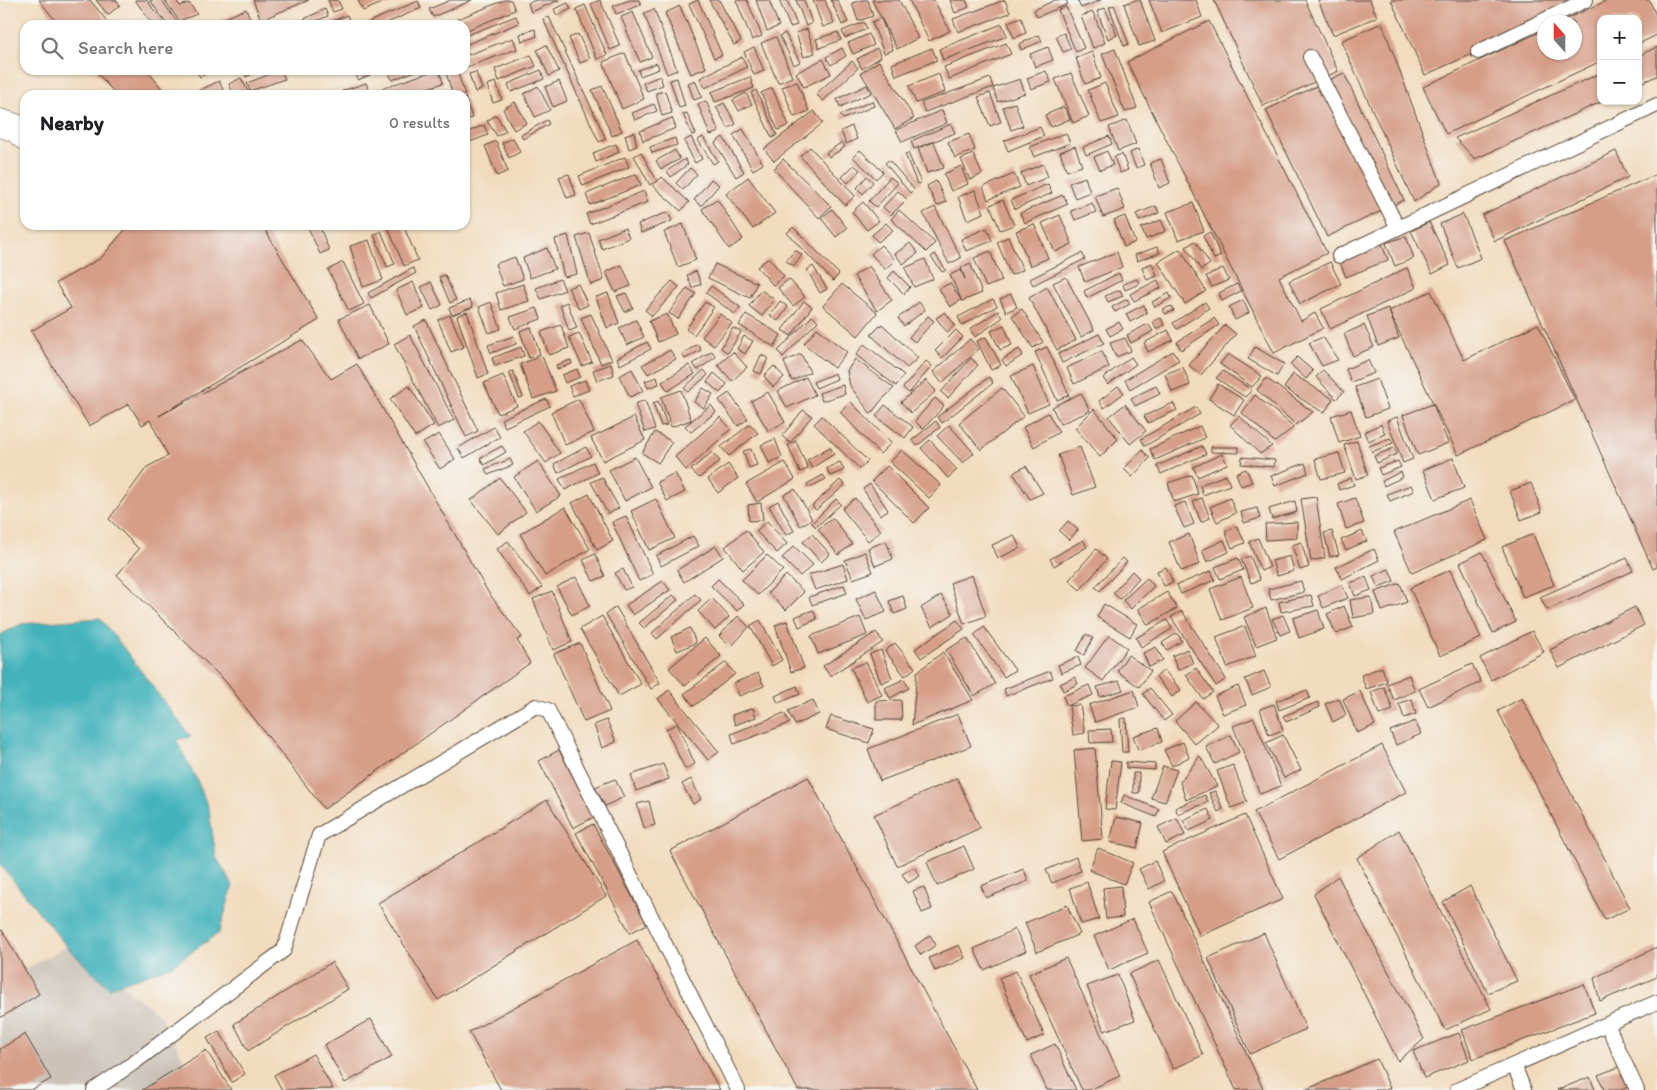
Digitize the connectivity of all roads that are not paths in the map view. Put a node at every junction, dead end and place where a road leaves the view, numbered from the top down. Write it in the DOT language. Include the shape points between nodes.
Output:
graph roads {
  1 [pos="1586,0"];
  2 [pos="1478,52"];
  3 [pos="1310,57"];
  4 [pos="1657,105"];
  5 [pos="0,123"];
  6 [pos="20,132"];
  7 [pos="1398,228"];
  8 [pos="1339,256"];
  9 [pos="1657,1002"];
  10 [pos="1607,1024"];
  11 [pos="1514,1065"];
  12 [pos="94,1090"];
  13 [pos="738,1090"];
  14 [pos="1457,1090"];
  15 [pos="1524,1090"];
  16 [pos="1637,1090"];
  1 -- 2 [label="lane"];
  3 -- 7 [label="lane"];
  4 -- 7 [label="lane"];
  5 -- 6 [label="street"];
  7 -- 8 [label="lane"];
  9 -- 10 [label="lane"];
  10 -- 11 [label="lane"];
  10 -- 16 [label="lane"];
  11 -- 14 [label="lane"];
  11 -- 15 [label="lane"];
  12 -- 13 [label="lane" via="284,950 319,835 536,706 548,710"];
}
